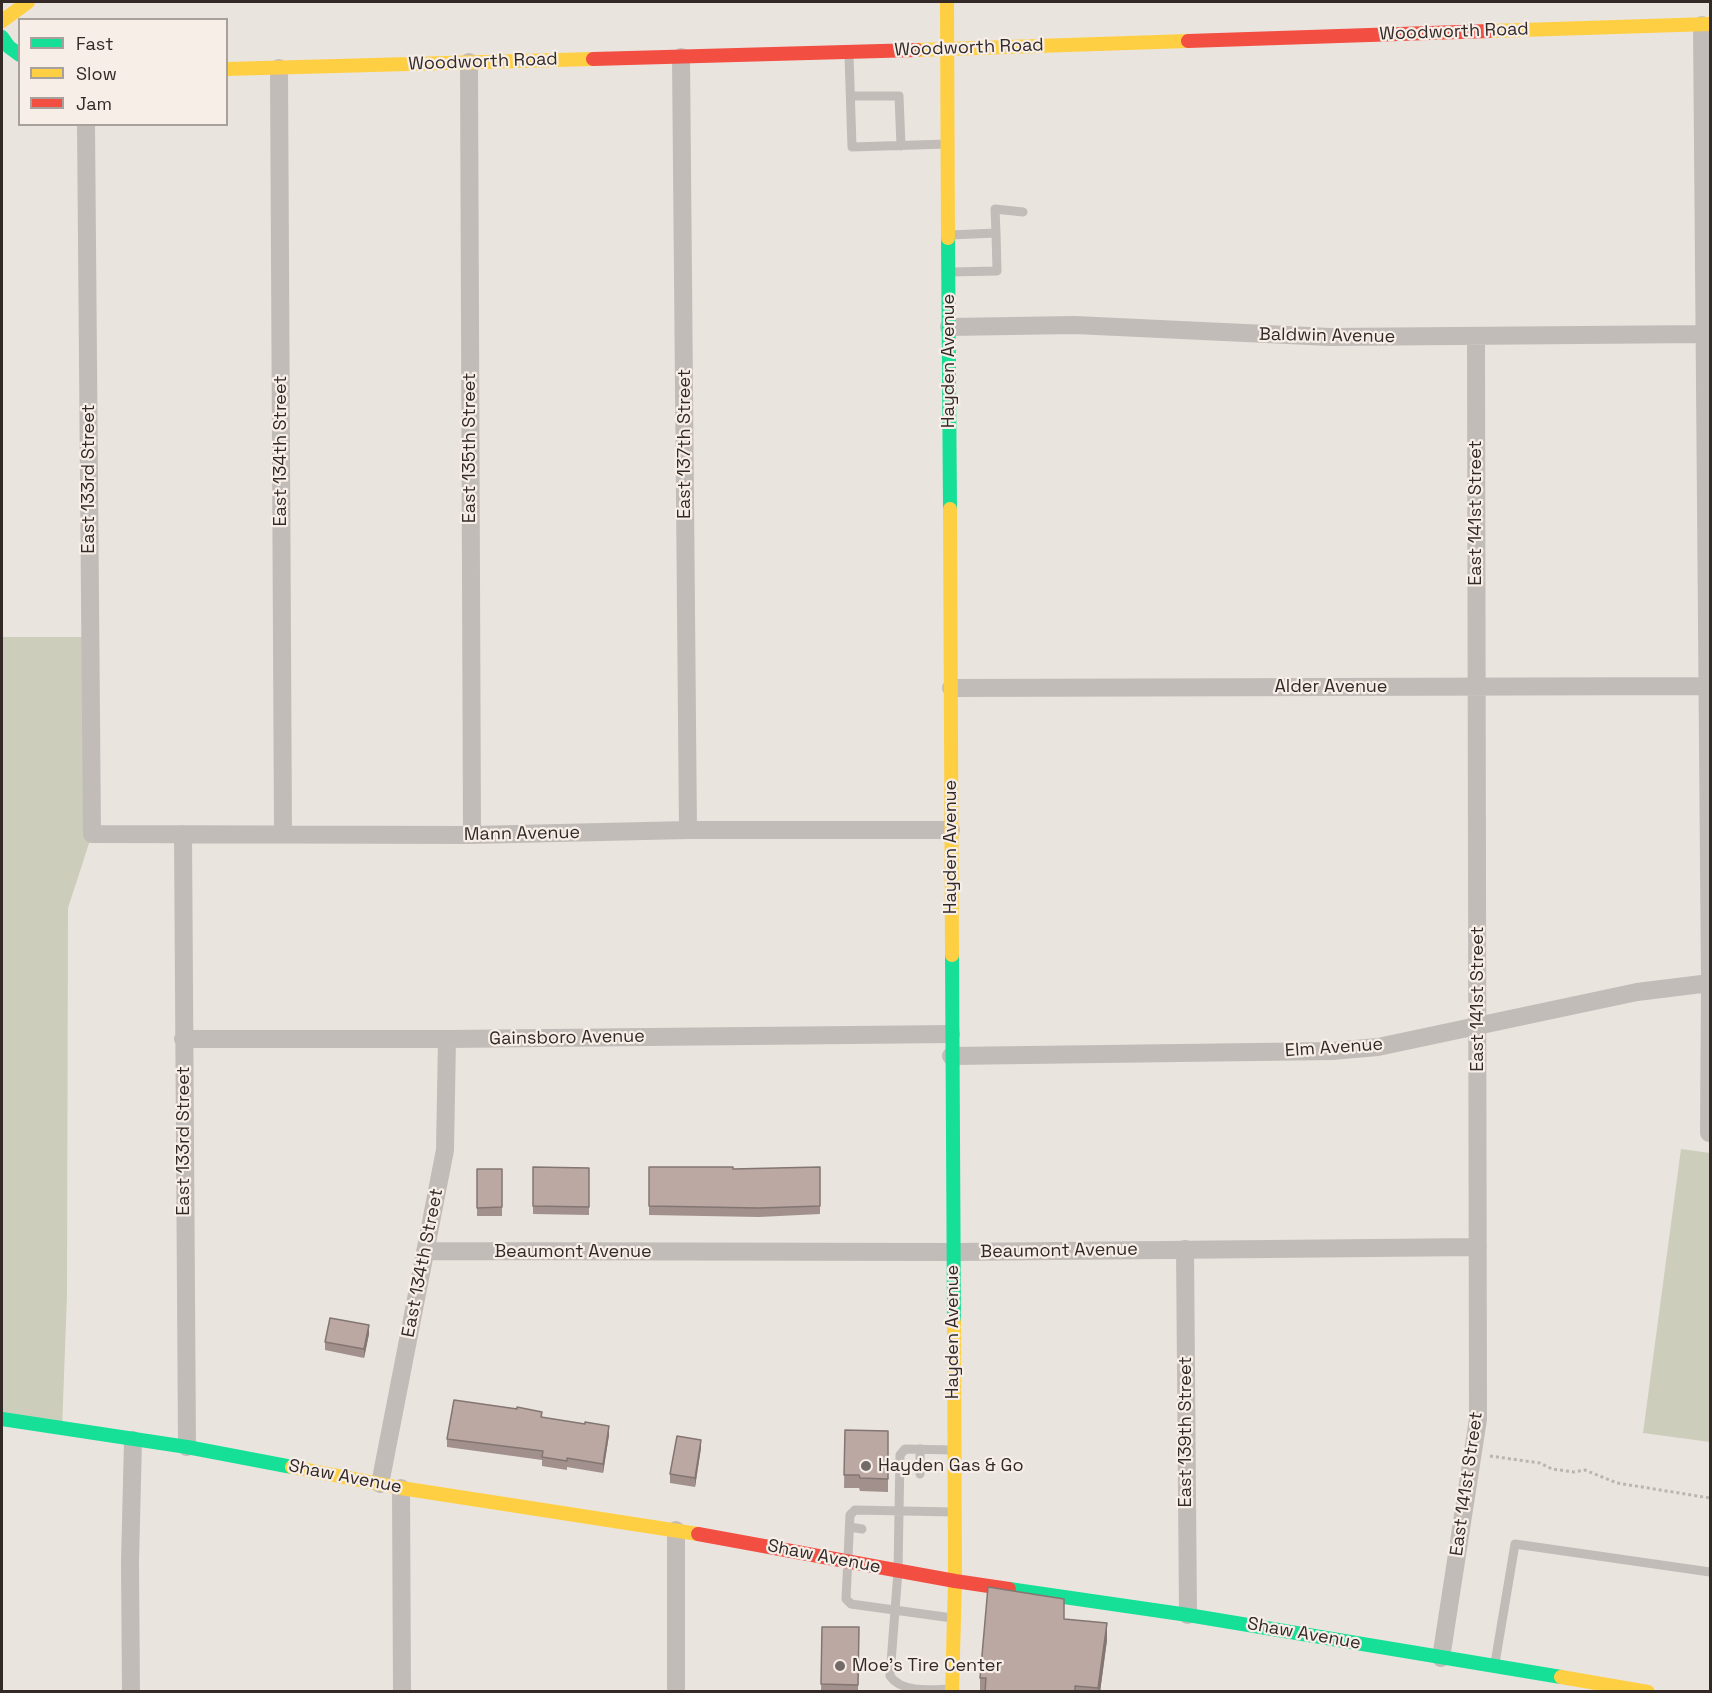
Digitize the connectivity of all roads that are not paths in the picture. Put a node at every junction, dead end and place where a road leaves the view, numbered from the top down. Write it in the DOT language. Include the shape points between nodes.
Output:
graph roads {
  1 [pos="28,2"];
  2 [pos="947,2"];
  3 [pos="2,21"];
  4 [pos="1706,25"];
  5 [pos="2,37"];
  6 [pos="948,50"];
  7 [pos="849,52"];
  8 [pos="18,54"];
  9 [pos="681,57"];
  10 [pos="469,62"];
  11 [pos="279,68"];
  12 [pos="228,69"];
  13 [pos="851,96"];
  14 [pos="87,126"];
  15 [pos="947,144"];
  16 [pos="901,146"];
  17 [pos="1023,212"];
  18 [pos="996,233"];
  19 [pos="948,235"];
  20 [pos="948,272"];
  21 [pos="949,327"];
  22 [pos="1706,334"];
  23 [pos="1476,337"];
  24 [pos="1709,686"];
  25 [pos="1476,687"];
  26 [pos="951,688"];
  27 [pos="688,831"];
  28 [pos="951,831"];
  29 [pos="92,834"];
  30 [pos="183,834"];
  31 [pos="283,834"];
  32 [pos="472,835"];
  33 [pos="1710,983"];
  34 [pos="1478,1026"];
  35 [pos="951,1034"];
  36 [pos="183,1039"];
  37 [pos="447,1039"];
  38 [pos="951,1056"];
  39 [pos="1709,1133"];
  40 [pos="1478,1247"];
  41 [pos="1185,1249"];
  42 [pos="425,1251"];
  43 [pos="953,1252"];
  44 [pos="2,1419"];
  45 [pos="133,1440"];
  46 [pos="187,1447"];
  47 [pos="920,1449"];
  48 [pos="954,1450"];
  49 [pos="920,1474"];
  50 [pos="380,1484"];
  51 [pos="401,1488"];
  52 [pos="919,1500"];
  53 [pos="899,1511"];
  54 [pos="919,1511"];
  55 [pos="954,1512"];
  56 [pos="850,1527"];
  57 [pos="862,1529"];
  58 [pos="676,1530"];
  59 [pos="849,1562"];
  60 [pos="897,1571"];
  61 [pos="1710,1572"];
  62 [pos="955,1581"];
  63 [pos="894,1611"];
  64 [pos="1188,1614"];
  65 [pos="954,1618"];
  66 [pos="1440,1658"];
  67 [pos="1494,1666"];
  68 [pos="952,1690"];
  69 [pos="131,1692"];
  70 [pos="402,1692"];
  71 [pos="676,1692"];
  72 [pos="1648,1692"];
  1 -- 3 [label="street"];
  2 -- 6 [label="street, Hayden Avenue"];
  4 -- 6 [label="street, Woodworth Road"];
  4 -- 22 [label="street"];
  5 -- 8 [label="street"];
  6 -- 7 [label="street, Woodworth Road"];
  6 -- 15 [label="street, Hayden Avenue"];
  7 -- 9 [label="street, Woodworth Road"];
  7 -- 13 [label="lane"];
  9 -- 10 [label="street, Woodworth Road"];
  9 -- 27 [label="street, East 137th Street"];
  10 -- 11 [label="street, Woodworth Road"];
  10 -- 32 [label="street, East 135th Street"];
  11 -- 12 [label="street, Woodworth Road"];
  11 -- 31 [label="street, East 134th Street"];
  13 -- 16 [label="lane" via="899,96"];
  13 -- 16 [label="lane" via="852,147"];
  14 -- 29 [label="street, East 133rd Street"];
  15 -- 16 [label="lane"];
  15 -- 19 [label="street, Hayden Avenue"];
  17 -- 18 [label="lane" via="995,209"];
  18 -- 19 [label="lane"];
  18 -- 20 [label="lane" via="997,271"];
  19 -- 20 [label="street, Hayden Avenue"];
  20 -- 21 [label="street, Hayden Avenue"];
  21 -- 23 [label="street, Baldwin Avenue" via="1075,325 1330,338"];
  21 -- 26 [label="street, Hayden Avenue"];
  22 -- 23 [label="street, Baldwin Avenue"];
  22 -- 24 [label="street"];
  23 -- 25 [label="street, East 141st Street"];
  24 -- 25 [label="street, Alder Avenue"];
  24 -- 33 [label="street"];
  25 -- 26 [label="street, Alder Avenue"];
  25 -- 34 [label="street, East 141st Street"];
  26 -- 28 [label="street, Hayden Avenue"];
  27 -- 28 [label="street, Mann Avenue"];
  27 -- 32 [label="street, Mann Avenue"];
  28 -- 35 [label="street, Hayden Avenue"];
  29 -- 30 [label="street, Mann Avenue"];
  30 -- 31 [label="street, Mann Avenue"];
  30 -- 36 [label="street, East 133rd Street"];
  31 -- 32 [label="street, Mann Avenue"];
  33 -- 34 [label="street, Elm Avenue" via="1637,992"];
  33 -- 39 [label="street"];
  34 -- 38 [label="street, Elm Avenue" via="1378,1047 1332,1052"];
  34 -- 40 [label="street, East 141st Street"];
  35 -- 37 [label="street, Gainsboro Avenue"];
  35 -- 38 [label="street, Hayden Avenue"];
  36 -- 37 [label="street, Gainsboro Avenue"];
  36 -- 46 [label="street, East 133rd Street"];
  37 -- 42 [label="street, East 134th Street" via="446,1150"];
  38 -- 43 [label="street, Hayden Avenue"];
  40 -- 41 [label="street, Beaumont Avenue"];
  40 -- 66 [label="street, East 141st Street" via="1478,1419"];
  41 -- 43 [label="street, Beaumont Avenue"];
  41 -- 64 [label="street, East 139th Street"];
  42 -- 43 [label="street, Beaumont Avenue"];
  42 -- 50 [label="street, East 134th Street"];
  43 -- 48 [label="street, Hayden Avenue"];
  44 -- 45 [label="street, Shaw Avenue"];
  45 -- 46 [label="street, Shaw Avenue"];
  45 -- 69 [label="street"];
  46 -- 50 [label="street, Shaw Avenue"];
  47 -- 48 [label="lane"];
  47 -- 49 [label="lane"];
  47 -- 53 [label="lane" via="905,1449 900,1455"];
  48 -- 55 [label="street, Hayden Avenue"];
  50 -- 51 [label="street, Shaw Avenue"];
  51 -- 58 [label="street, Shaw Avenue"];
  51 -- 70 [label="street"];
  52 -- 54 [label="lane"];
  53 -- 54 [label="lane"];
  53 -- 56 [label="lane" via="855,1510 850,1515"];
  53 -- 60 [label="lane" via="894,1533"];
  54 -- 55 [label="lane"];
  55 -- 62 [label="street, Hayden Avenue"];
  56 -- 57 [label="lane"];
  56 -- 59 [label="lane"];
  58 -- 59 [label="street, Shaw Avenue"];
  58 -- 71 [label="street"];
  59 -- 60 [label="street, Shaw Avenue"];
  59 -- 63 [label="lane" via="846,1599 851,1604"];
  60 -- 62 [label="street, Shaw Avenue"];
  60 -- 63 [label="lane"];
  61 -- 67 [label="lane" via="1515,1544"];
  62 -- 64 [label="street, Shaw Avenue"];
  62 -- 65 [label="street, Hayden Avenue"];
  63 -- 65 [label="lane"];
  63 -- 68 [label="lane" via="890,1676 895,1684 911,1690"];
  64 -- 66 [label="street, Shaw Avenue"];
  65 -- 68 [label="street, Hayden Avenue"];
  66 -- 67 [label="street, Shaw Avenue"];
  67 -- 72 [label="street, Shaw Avenue"];
}
